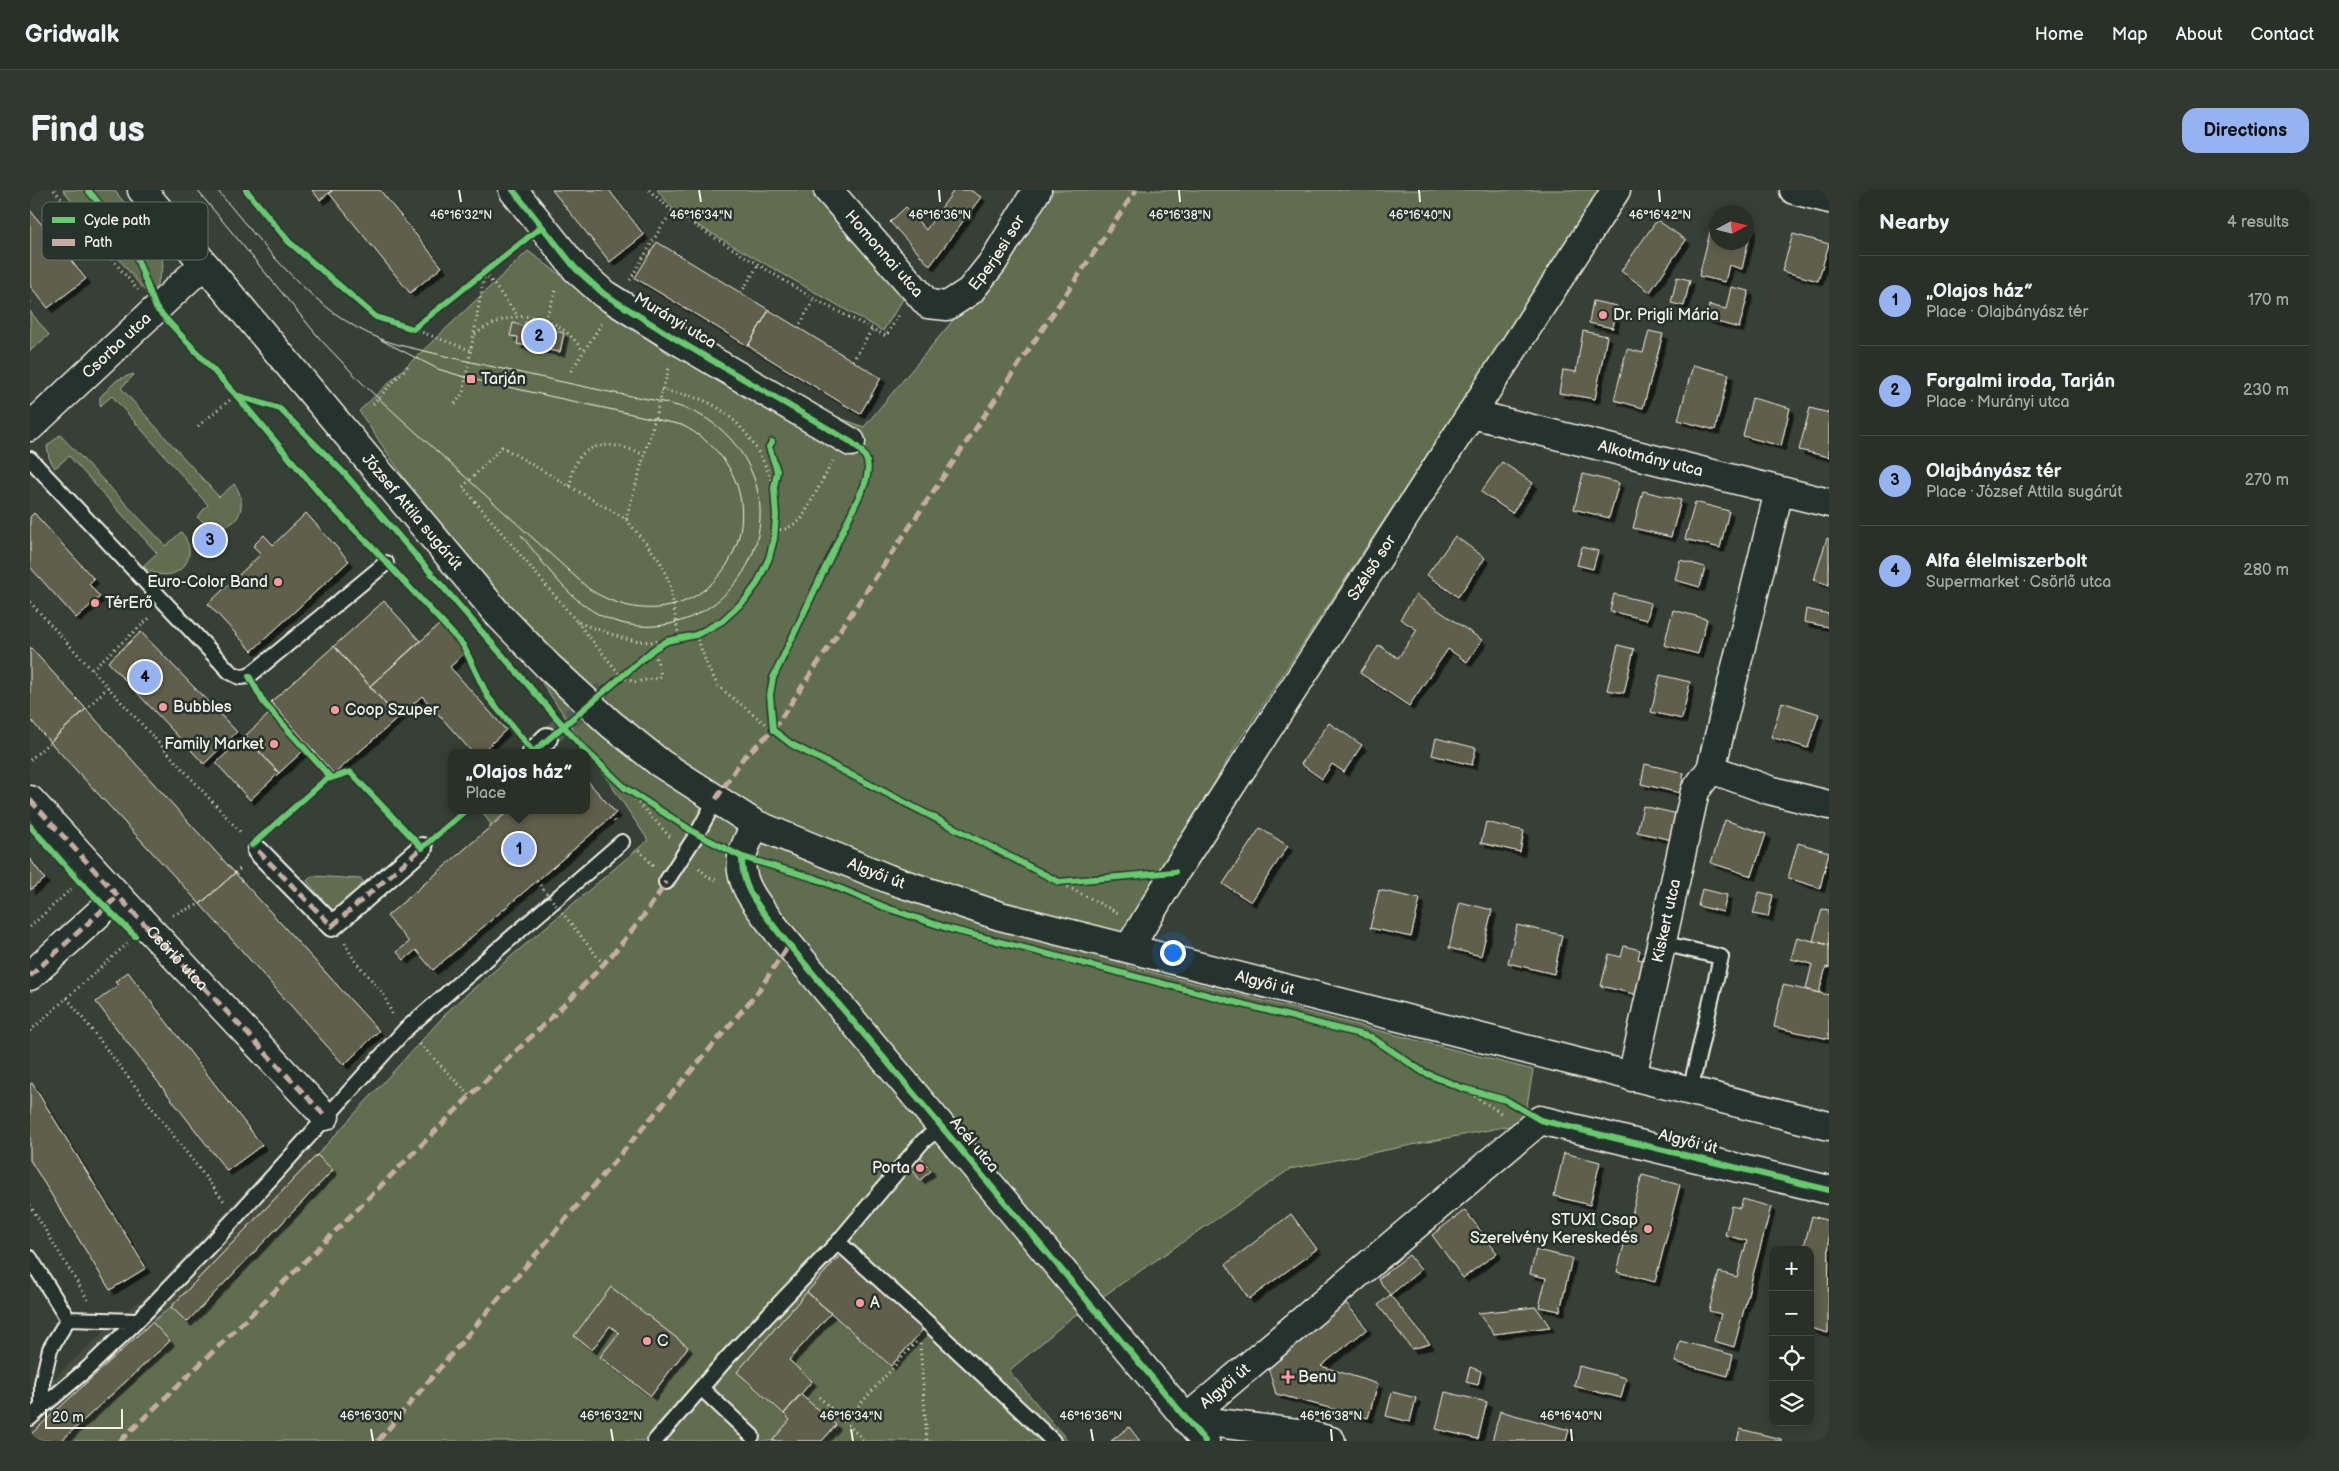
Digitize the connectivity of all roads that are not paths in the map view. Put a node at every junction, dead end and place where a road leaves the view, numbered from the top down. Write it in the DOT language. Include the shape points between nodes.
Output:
graph roads {
  1 [pos="142,190"];
  2 [pos="512,190"];
  3 [pos="828,190"];
  4 [pos="1037,190"];
  5 [pos="1616,190"];
  6 [pos="1794,190"];
  7 [pos="1829,199"];
  8 [pos="152,202"];
  9 [pos="199,260"];
  10 [pos="203,265"];
  11 [pos="947,306"];
  12 [pos="1472,414"];
  13 [pos="30,427"];
  14 [pos="848,440"];
  15 [pos="30,459"];
  16 [pos="1779,491"];
  17 [pos="1829,503"];
  18 [pos="386,564"];
  19 [pos="547,738"];
  20 [pos="536,749"];
  21 [pos="1711,769"];
  22 [pos="716,799"];
  23 [pos="30,800"];
  24 [pos="1829,805"];
  25 [pos="755,824"];
  26 [pos="622,842"];
  27 [pos="422,848"];
  28 [pos="258,851"];
  29 [pos="666,882"];
  30 [pos="111,902"];
  31 [pos="1136,937"];
  32 [pos="1662,943"];
  33 [pos="30,976"];
  34 [pos="1632,1077"];
  35 [pos="1690,1091"];
  36 [pos="326,1116"];
  37 [pos="1829,1126"];
  38 [pos="941,1127"];
  39 [pos="1829,1190"];
  40 [pos="838,1242"];
  41 [pos="30,1258"];
  42 [pos="68,1318"];
  43 [pos="137,1321"];
  44 [pos="700,1388"];
  45 [pos="42,1407"];
  46 [pos="30,1418"];
  47 [pos="1186,1419"];
  48 [pos="752,1436"];
  49 [pos="655,1441"];
  50 [pos="1053,1441"];
  51 [pos="1205,1441"];
  52 [pos="1331,1441"];
  1 -- 8 [label="street, József Attila sugárút"];
  2 -- 14 [label="street, Murányi utca" via="576,269 604,294"];
  3 -- 11 [label="street, Homonnai utca" via="928,304"];
  4 -- 11 [label="street, Eperjesi sor" via="993,262 970,291"];
  5 -- 12 [label="street, Szélső sor"];
  6 -- 7 [label="street"];
  9 -- 10 [label="street, József Attila sugárút"];
  10 -- 13 [label="street, Csorba utca"];
  10 -- 22 [label="street, József Attila sugárút" via="497,613 542,660 611,724 660,763"];
  12 -- 16 [label="street, Alkotmány utca"];
  12 -- 31 [label="street, Szélső sor"];
  15 -- 18 [label="lane" via="230,672 240,677 249,676"];
  16 -- 17 [label="street, Alkotmány utca"];
  16 -- 21 [label="street, Kiskert utca"];
  19 -- 20 [label="street"];
  21 -- 24 [label="street" via="1768,790"];
  21 -- 32 [label="street, Kiskert utca" via="1695,792"];
  22 -- 25 [label="street, Algyői út"];
  22 -- 29 [label="lane"];
  23 -- 30 [label="street, Csörlő utca"];
  25 -- 31 [label="street, Algyői út" via="842,862 1000,916"];
  25 -- 38 [label="street, Acél utca" via="742,857 742,874 748,889 778,933"];
  26 -- 36 [label="lane" via="406,1029"];
  27 -- 28 [label="street" via="332,926"];
  30 -- 33 [label="street"];
  30 -- 36 [label="street, Csörlő utca"];
  31 -- 34 [label="street, Algyői út"];
  32 -- 34 [label="street, Kiskert utca"];
  32 -- 35 [label="lane" via="1721,957"];
  34 -- 35 [label="street, Algyői út"];
  35 -- 37 [label="street, Algyői út"];
  36 -- 43 [label="lane"];
  38 -- 40 [label="lane" via="923,1141"];
  38 -- 47 [label="street, Acél utca"];
  39 -- 47 [label="street, Algyői út" via="1540,1120"];
  40 -- 44 [label="lane"];
  40 -- 50 [label="lane"];
  41 -- 42 [label="lane"];
  42 -- 43 [label="lane"];
  42 -- 45 [label="lane" via="50,1349 42,1383"];
  43 -- 45 [label="lane"];
  44 -- 48 [label="lane"];
  44 -- 49 [label="lane"];
  45 -- 46 [label="lane"];
  47 -- 51 [label="street, Acél utca"];
  47 -- 52 [label="street" via="1305,1434"];
}
